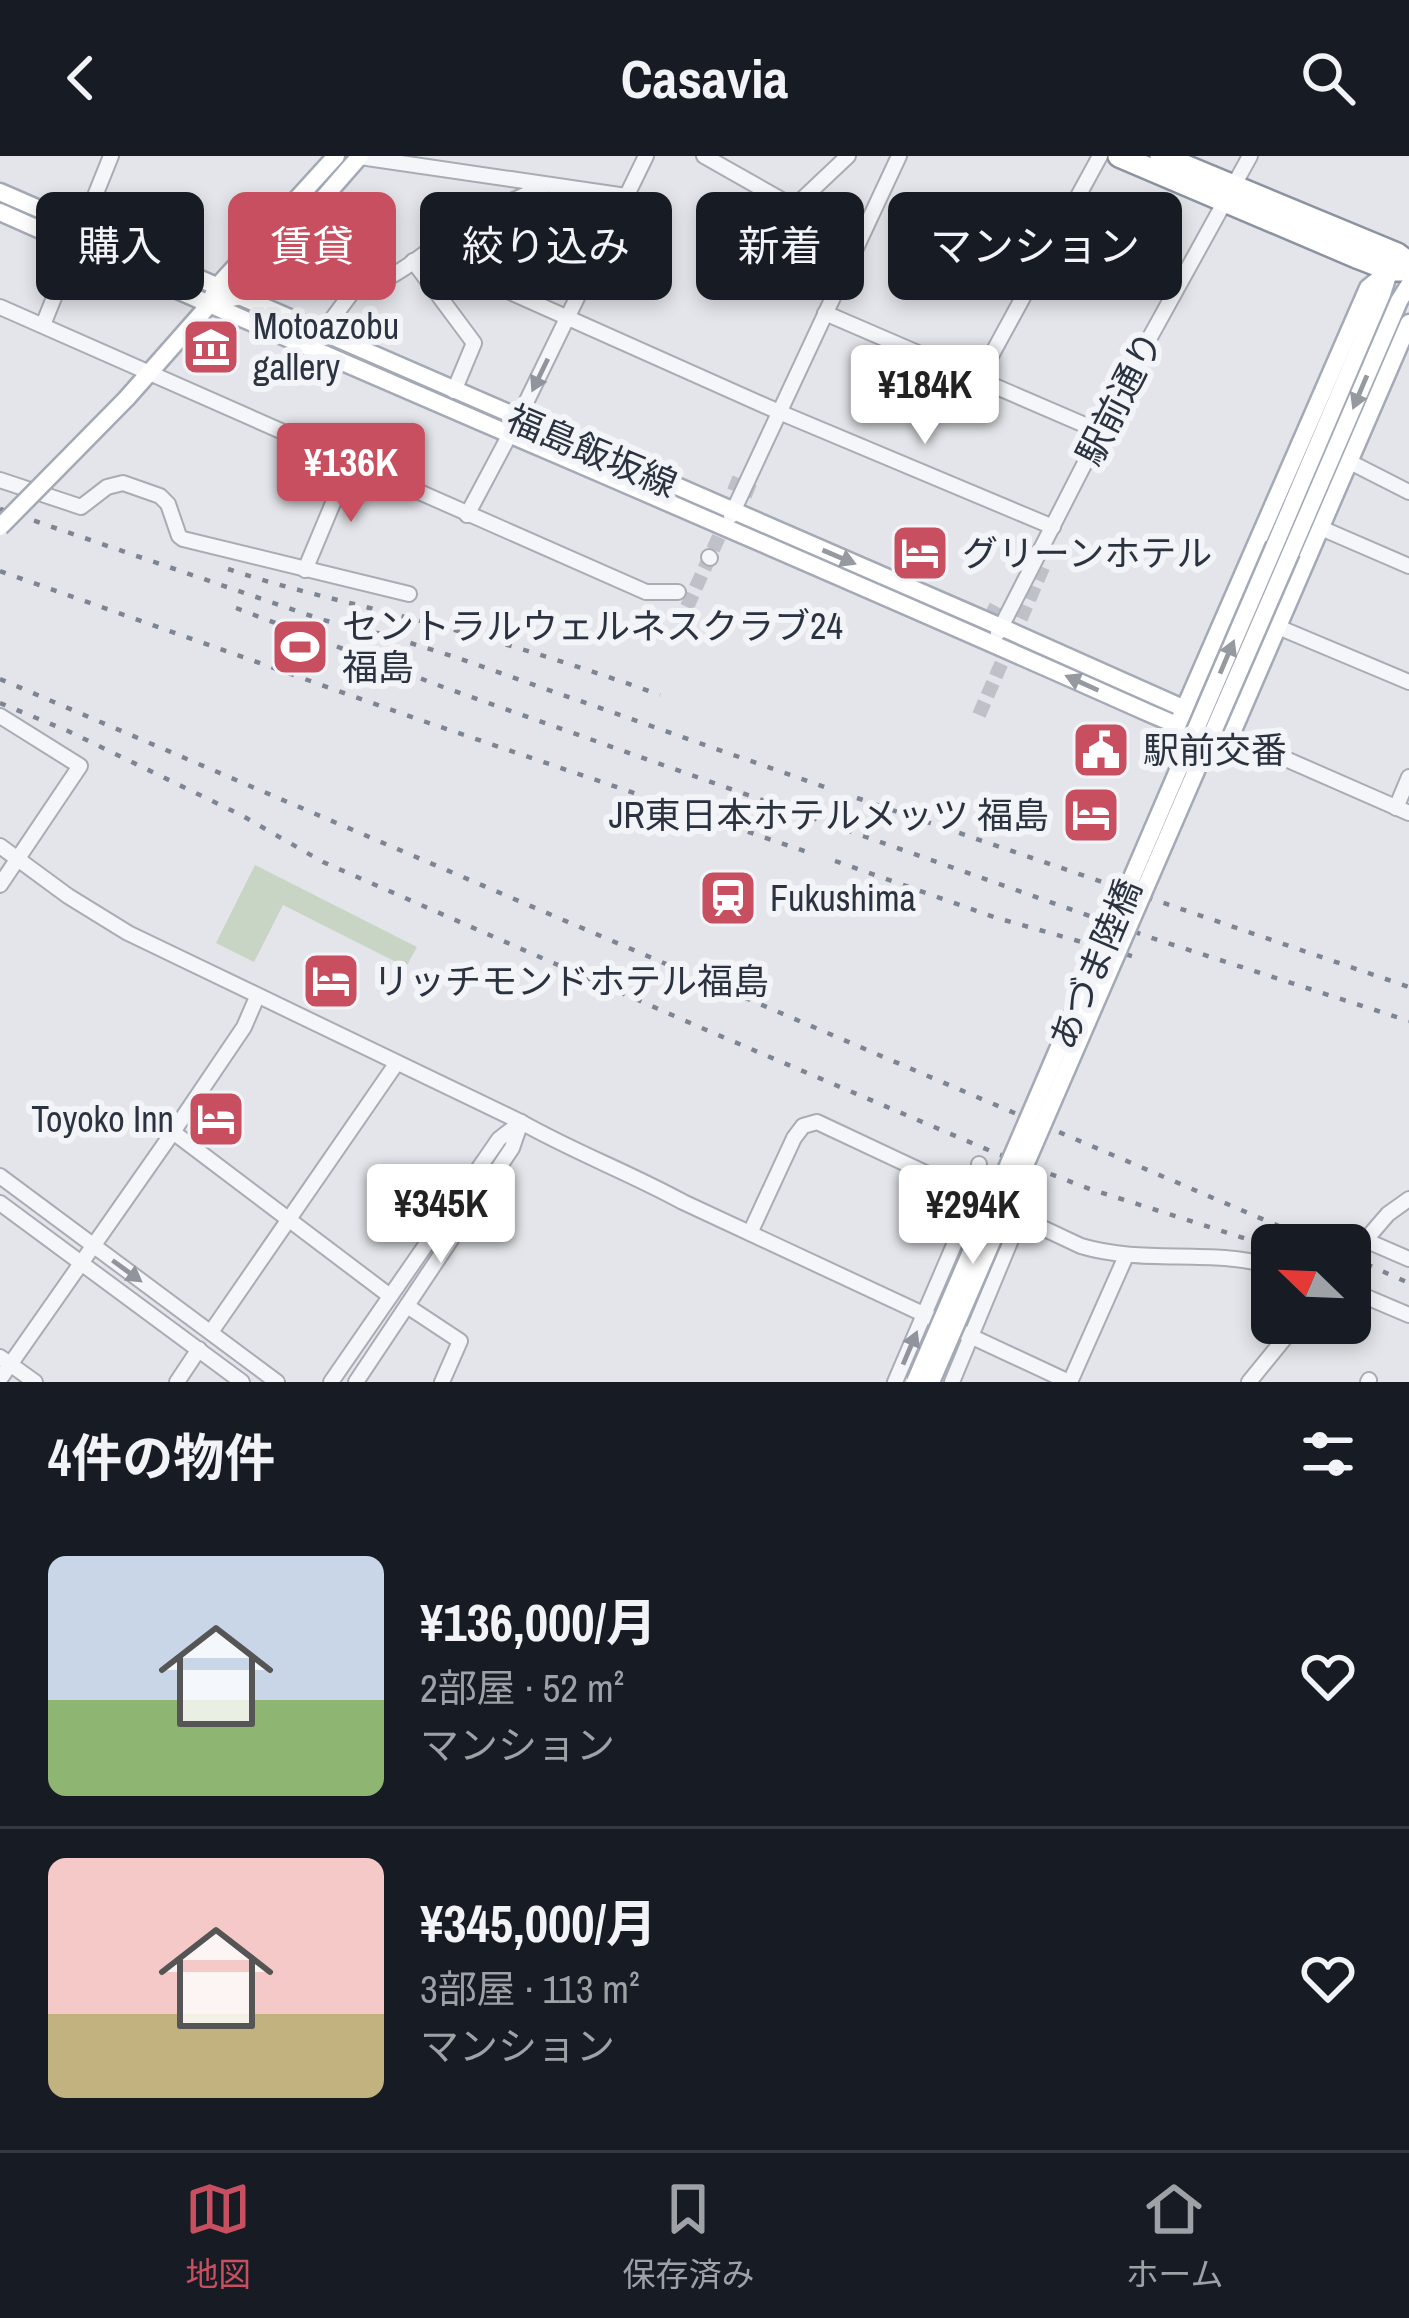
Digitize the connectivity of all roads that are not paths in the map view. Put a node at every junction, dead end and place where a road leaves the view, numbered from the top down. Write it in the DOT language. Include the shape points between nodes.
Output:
graph roads {
  1 [pos="111,156"];
  2 [pos="336,156"];
  3 [pos="360,156"];
  4 [pos="646,156"];
  5 [pos="704,156"];
  6 [pos="848,156"];
  7 [pos="899,156"];
  8 [pos="1100,156"];
  9 [pos="1119,156"];
  10 [pos="1161,156"];
  11 [pos="1250,156"];
  12 [pos="544,186"];
  13 [pos="0,192"];
  14 [pos="96,192"];
  15 [pos="328,192"];
  16 [pos="593,192"];
  17 [pos="628,192"];
  18 [pos="768,192"];
  19 [pos="810,192"];
  20 [pos="1229,194"];
  21 [pos="0,212"];
  22 [pos="36,213"];
  23 [pos="36,223"];
  24 [pos="864,230"];
  25 [pos="418,257"];
  26 [pos="1403,259"];
  27 [pos="1409,285"];
  28 [pos="204,292"];
  29 [pos="212,296"];
  30 [pos="228,296"];
  31 [pos="53,300"];
  32 [pos="246,300"];
  33 [pos="577,300"];
  34 [pos="831,300"];
  35 [pos="0,307"];
  36 [pos="825,313"];
  37 [pos="568,319"];
  38 [pos="1409,323"];
  39 [pos="43,325"];
  40 [pos="321,334"];
  41 [pos="149,374"];
  42 [pos="979,378"];
  43 [pos="454,392"];
  44 [pos="779,412"];
  45 [pos="518,418"];
  46 [pos="1101,432"];
  47 [pos="509,436"];
  48 [pos="351,460"];
  49 [pos="1350,462"];
  50 [pos="0,480"];
  51 [pos="1409,492"];
  52 [pos="467,515"];
  53 [pos="729,519"];
  54 [pos="0,527"];
  55 [pos="1053,527"];
  56 [pos="1321,528"];
  57 [pos="1283,549"];
  58 [pos="1409,566"];
  59 [pos="305,570"];
  60 [pos="678,592"];
  61 [pos="409,595"];
  62 [pos="1278,627"];
  63 [pos="998,635"];
  64 [pos="1409,682"];
  65 [pos="0,716"];
  66 [pos="1181,717"];
  67 [pos="1231,735"];
  68 [pos="1409,777"];
  69 [pos="1403,810"];
  70 [pos="0,846"];
  71 [pos="18,860"];
  72 [pos="0,885"];
  73 [pos="257,997"];
  74 [pos="397,1064"];
  75 [pos="521,1122"];
  76 [pos="173,1132"];
  77 [pos="979,1165"];
  78 [pos="0,1176"];
  79 [pos="975,1196"];
  80 [pos="1409,1199"];
  81 [pos="0,1203"];
  82 [pos="1392,1211"];
  83 [pos="1409,1213"];
  84 [pos="1021,1218"];
  85 [pos="290,1219"];
  86 [pos="750,1233"];
  87 [pos="1371,1233"];
  88 [pos="1371,1243"];
  89 [pos="92,1246"];
  90 [pos="1126,1256"];
  91 [pos="1409,1259"];
  92 [pos="1251,1262"];
  93 [pos="80,1263"];
  94 [pos="390,1296"];
  95 [pos="1371,1299"];
  96 [pos="407,1306"];
  97 [pos="924,1314"];
  98 [pos="1409,1315"];
  99 [pos="211,1332"];
  100 [pos="971,1336"];
  101 [pos="1283,1344"];
  102 [pos="199,1349"];
  103 [pos="5,1360"];
  104 [pos="0,1378"];
  105 [pos="1257,1379"];
  106 [pos="35,1382"];
  107 [pos="177,1382"];
  108 [pos="242,1382"];
  109 [pos="277,1382"];
  110 [pos="331,1382"];
  111 [pos="356,1382"];
  112 [pos="442,1382"];
  113 [pos="895,1382"];
  114 [pos="915,1382"];
  115 [pos="931,1382"];
  116 [pos="952,1382"];
  117 [pos="1069,1382"];
  1 -- 14 [label="street"];
  2 -- 29 [label="main road"];
  3 -- 12 [label="street"];
  3 -- 15 [label="main road"];
  4 -- 17 [label="street"];
  5 -- 18 [label="street"];
  6 -- 19 [label="street"];
  7 -- 24 [label="street"];
  8 -- 42 [label="street"];
  9 -- 20 [label="highway"];
  10 -- 20 [label="highway"];
  11 -- 20 [label="street, 駅前通り"];
  12 -- 16 [label="street"];
  12 -- 25 [label="street"];
  13 -- 22 [label="main road"];
  20 -- 26 [label="highway"];
  20 -- 46 [label="street, 駅前通り"];
  21 -- 23 [label="main road"];
  25 -- 37 [label="street"];
  25 -- 40 [label="street" via="356,287"];
  25 -- 43 [label="street" via="474,343"];
  26 -- 57 [label="main road" via="1382,294"];
  26 -- 66 [label="main road" via="1368,288"];
  27 -- 57 [label="main road, one-way"];
  28 -- 29 [label="main road, 福島飯坂線"];
  29 -- 30 [label="main road"];
  29 -- 41 [label="main road"];
  29 -- 47 [label="main road, 福島飯坂線"];
  31 -- 39 [label="street"];
  32 -- 40 [label="main road, 福島飯坂線"];
  33 -- 37 [label="street"];
  34 -- 36 [label="street"];
  35 -- 39 [label="street"];
  36 -- 42 [label="street"];
  36 -- 44 [label="street"];
  37 -- 44 [label="street"];
  37 -- 45 [label="street, one-way"];
  38 -- 49 [label="main road"];
  39 -- 41 [label="street"];
  40 -- 43 [label="main road, 福島飯坂線"];
  41 -- 48 [label="street"];
  41 -- 54 [label="main road, bridge"];
  42 -- 46 [label="street"];
  43 -- 45 [label="main road, 福島飯坂線"];
  44 -- 53 [label="street"];
  44 -- 55 [label="street"];
  45 -- 47 [label="street"];
  45 -- 53 [label="main road, 福島飯坂線"];
  46 -- 55 [label="street, 駅前通り"];
  47 -- 52 [label="street"];
  47 -- 53 [label="main road, 福島飯坂線"];
  48 -- 52 [label="street"];
  48 -- 59 [label="street"];
  49 -- 51 [label="street"];
  49 -- 56 [label="main road"];
  50 -- 59 [label="street" via="81,506 123,483 160,496 183,539"];
  52 -- 60 [label="street" via="646,592"];
  53 -- 63 [label="main road, 福島飯坂線"];
  55 -- 63 [label="street, 駅前通り"];
  56 -- 58 [label="street"];
  56 -- 62 [label="main road"];
  114 -- 57 [label="main road, あづま陸橋, one-way, bridge"];
  57 -- 115 [label="main road, あづま陸橋, bridge"];
  59 -- 61 [label="street"];
  62 -- 64 [label="street"];
  62 -- 67 [label="main road"];
  63 -- 66 [label="main road, 福島飯坂線"];
  65 -- 71 [label="street" via="80,766"];
  66 -- 67 [label="main road, 福島飯坂線"];
  67 -- 69 [label="street"];
  68 -- 69 [label="street"];
  70 -- 71 [label="street"];
  71 -- 72 [label="street"];
  71 -- 73 [label="street" via="98,916"];
  73 -- 74 [label="street"];
  73 -- 76 [label="street"];
  74 -- 75 [label="street"];
  74 -- 85 [label="street"];
  75 -- 86 [label="street"];
  75 -- 94 [label="street" via="499,1139"];
  75 -- 96 [label="street" via="512,1148"];
  76 -- 85 [label="street"];
  76 -- 89 [label="street"];
  77 -- 79 [label="street"];
  78 -- 89 [label="street"];
  79 -- 84 [label="street"];
  79 -- 86 [label="street" via="810,1122 794,1138"];
  79 -- 97 [label="street"];
  80 -- 82 [label="street"];
  81 -- 93 [label="street"];
  82 -- 83 [label="street"];
  82 -- 87 [label="street"];
  84 -- 90 [label="street"];
  84 -- 100 [label="street"];
  85 -- 94 [label="street"];
  85 -- 99 [label="street"];
  86 -- 97 [label="street"];
  88 -- 91 [label="street"];
  89 -- 93 [label="street"];
  89 -- 99 [label="street, one-way"];
  90 -- 92 [label="street"];
  90 -- 117 [label="street"];
  93 -- 102 [label="street"];
  93 -- 103 [label="street"];
  94 -- 110 [label="street"];
  95 -- 98 [label="street"];
  96 -- 111 [label="street"];
  96 -- 112 [label="street" via="460,1341"];
  97 -- 100 [label="street"];
  113 -- 97 [label="street, one-way"];
  99 -- 109 [label="street"];
  100 -- 116 [label="street"];
  100 -- 117 [label="street"];
  101 -- 105 [label="street"];
  102 -- 107 [label="street"];
  102 -- 108 [label="street"];
  103 -- 104 [label="street"];
  103 -- 106 [label="street"];
}
